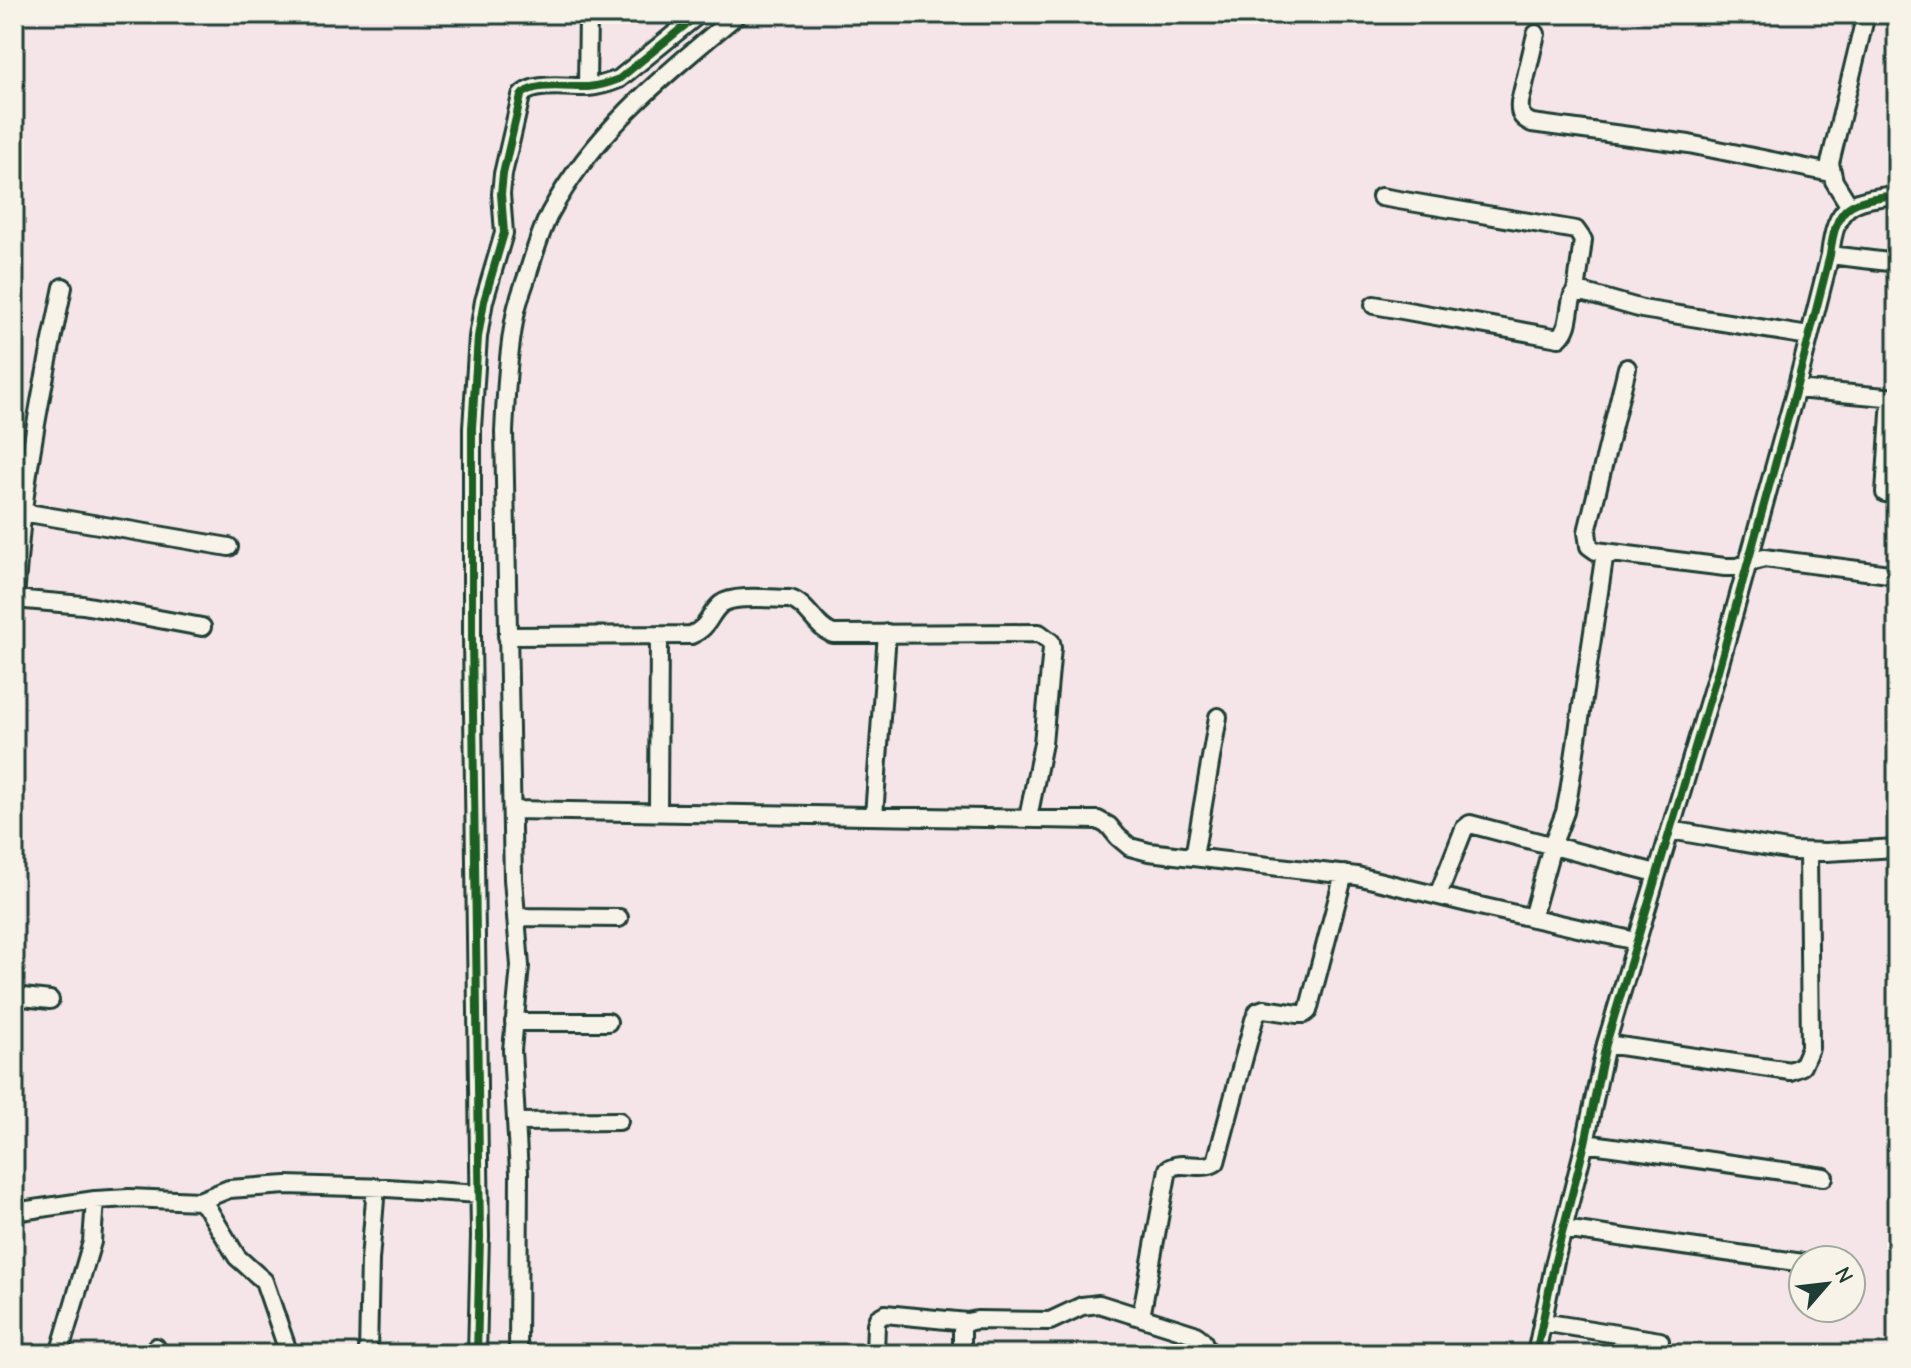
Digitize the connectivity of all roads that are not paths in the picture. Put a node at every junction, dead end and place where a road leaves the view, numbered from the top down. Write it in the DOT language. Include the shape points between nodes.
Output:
graph roads {
  1 [pos="588,14"];
  2 [pos="699,14"];
  3 [pos="738,14"];
  4 [pos="1866,14"];
  5 [pos="1536,34"];
  6 [pos="587,87"];
  7 [pos="1831,173"];
  8 [pos="1897,195"];
  9 [pos="1381,197"];
  10 [pos="1849,205"];
  11 [pos="1830,255"];
  12 [pos="1897,263"];
  13 [pos="63,287"];
  14 [pos="1576,292"];
  15 [pos="1374,305"];
  16 [pos="1809,336"];
  17 [pos="1627,368"];
  18 [pos="1796,389"];
  19 [pos="1894,398"];
  20 [pos="1885,493"];
  21 [pos="22,512"];
  22 [pos="229,547"];
  23 [pos="1605,552"];
  24 [pos="1747,563"];
  25 [pos="1897,575"];
  26 [pos="14,599"];
  27 [pos="202,627"];
  28 [pos="887,633"];
  29 [pos="659,635"];
  30 [pos="507,636"];
  31 [pos="1218,717"];
  32 [pos="512,810"];
  33 [pos="658,812"];
  34 [pos="874,816"];
  35 [pos="1028,818"];
  36 [pos="1670,830"];
  37 [pos="1552,846"];
  38 [pos="1897,848"];
  39 [pos="1808,852"];
  40 [pos="1194,857"];
  41 [pos="1656,873"];
  42 [pos="1344,874"];
  43 [pos="1438,895"];
  44 [pos="517,917"];
  45 [pos="619,918"];
  46 [pos="1532,918"];
  47 [pos="1636,941"];
  48 [pos="14,996"];
  49 [pos="50,1000"];
  50 [pos="514,1022"];
  51 [pos="608,1022"];
  52 [pos="1606,1044"];
  53 [pos="619,1121"];
  54 [pos="516,1122"];
  55 [pos="1585,1143"];
  56 [pos="1824,1177"];
  57 [pos="376,1187"];
  58 [pos="479,1194"];
  59 [pos="95,1200"];
  60 [pos="199,1201"];
  61 [pos="14,1212"];
  62 [pos="1563,1229"];
  63 [pos="1787,1261"];
  64 [pos="1141,1317"];
  65 [pos="967,1322"];
  66 [pos="1542,1322"];
  67 [pos="1660,1341"];
  68 [pos="59,1354"];
  69 [pos="289,1354"];
  70 [pos="368,1354"];
  71 [pos="477,1354"];
  72 [pos="518,1354"];
  73 [pos="875,1354"];
  74 [pos="962,1354"];
  75 [pos="1205,1354"];
  76 [pos="1536,1354"];
  1 -- 6 [label="street"];
  2 -- 6 [label="street" via="619,79"];
  3 -- 30 [label="street" via="604,135 561,194 535,250 517,308 507,379"];
  4 -- 7 [label="street"];
  5 -- 7 [label="street" via="1519,112 1532,123 1689,144"];
  6 -- 58 [label="street" via="533,87 521,96 502,184 504,233 478,337 472,428 472,637"];
  7 -- 10 [label="street"];
  8 -- 10 [label="street"];
  9 -- 14 [label="street" via="1576,230 1583,240"];
  10 -- 11 [label="street" via="1839,218"];
  11 -- 12 [label="street"];
  11 -- 16 [label="street"];
  13 -- 21 [label="street"];
  14 -- 15 [label="street" via="1559,338"];
  14 -- 16 [label="street" via="1642,309"];
  16 -- 18 [label="street"];
  17 -- 23 [label="street" via="1587,532 1589,546"];
  18 -- 19 [label="street"];
  18 -- 24 [label="street"];
  19 -- 20 [label="street"];
  21 -- 22 [label="street"];
  21 -- 26 [label="street"];
  23 -- 24 [label="street" via="1725,567"];
  23 -- 37 [label="street" via="1569,792"];
  24 -- 25 [label="street" via="1764,558"];
  24 -- 36 [label="street"];
  26 -- 27 [label="street" via="83,605"];
  28 -- 29 [label="street" via="833,634 797,601 739,598 720,605 699,632"];
  28 -- 34 [label="street"];
  28 -- 35 [label="street" via="1039,633 1051,642 1046,721"];
  29 -- 30 [label="street"];
  29 -- 33 [label="street"];
  30 -- 32 [label="street"];
  31 -- 40 [label="street"];
  32 -- 33 [label="street"];
  32 -- 44 [label="street"];
  33 -- 34 [label="street"];
  34 -- 35 [label="street"];
  35 -- 40 [label="street" via="1098,820 1130,847"];
  36 -- 39 [label="street"];
  36 -- 41 [label="street"];
  37 -- 41 [label="street"];
  37 -- 43 [label="street" via="1470,824"];
  37 -- 46 [label="street"];
  38 -- 39 [label="street"];
  39 -- 52 [label="street" via="1810,1048 1802,1066 1790,1071"];
  40 -- 42 [label="street"];
  41 -- 47 [label="street"];
  42 -- 43 [label="street"];
  42 -- 64 [label="street" via="1308,1011 1258,1011 1216,1162 1168,1169"];
  43 -- 46 [label="street"];
  44 -- 45 [label="street"];
  44 -- 50 [label="street" via="520,966"];
  46 -- 47 [label="street"];
  47 -- 52 [label="street"];
  48 -- 49 [label="street"];
  50 -- 51 [label="street"];
  50 -- 54 [label="street"];
  52 -- 55 [label="street"];
  53 -- 54 [label="street"];
  54 -- 72 [label="street"];
  55 -- 56 [label="street"];
  55 -- 62 [label="street"];
  57 -- 58 [label="street"];
  57 -- 60 [label="street" via="243,1187"];
  57 -- 70 [label="street"];
  58 -- 71 [label="street"];
  59 -- 60 [label="street"];
  59 -- 61 [label="street"];
  59 -- 68 [label="street" via="92,1242"];
  60 -- 69 [label="street" via="237,1257 264,1281"];
  62 -- 63 [label="street"];
  62 -- 66 [label="street"];
  64 -- 65 [label="street" via="1090,1304 1050,1321"];
  64 -- 75 [label="street" via="1202,1338"];
  65 -- 73 [label="street" via="885,1314 876,1324"];
  65 -- 74 [label="street" via="962,1328"];
  66 -- 67 [label="street"];
  66 -- 76 [label="street"];
}
